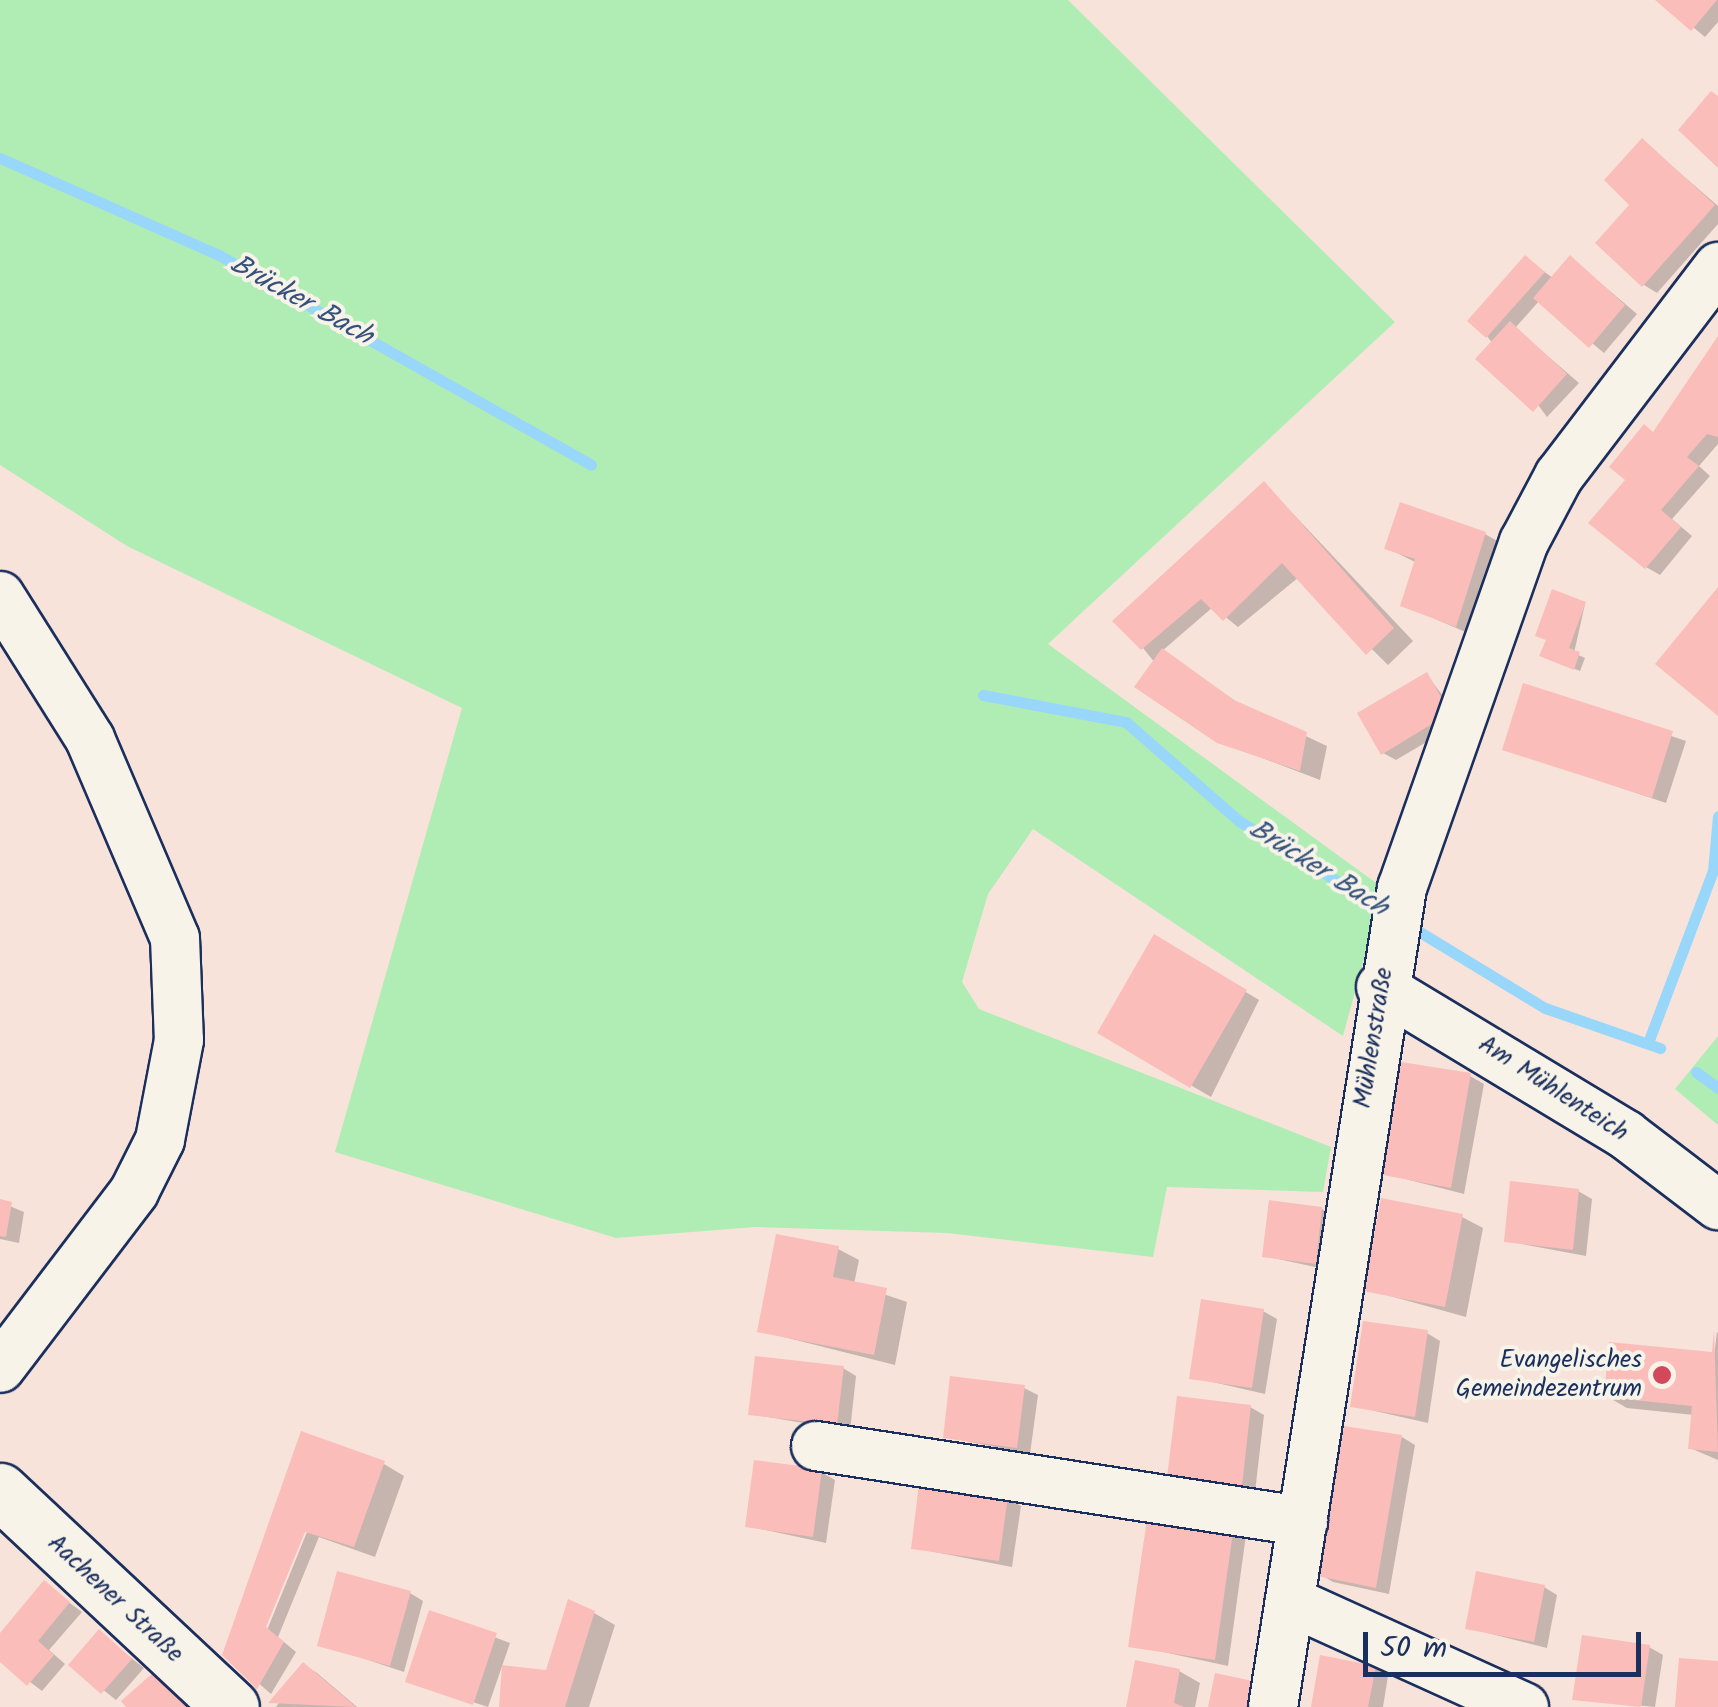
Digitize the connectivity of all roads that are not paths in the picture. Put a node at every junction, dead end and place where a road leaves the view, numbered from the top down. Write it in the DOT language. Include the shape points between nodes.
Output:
graph roads {
  1 [pos="1718,267"];
  2 [pos="0,596"];
  3 [pos="1385,969"];
  4 [pos="1718,1205"];
  5 [pos="0,1368"];
  6 [pos="816,1446"];
  7 [pos="0,1491"];
  8 [pos="1303,1520"];
  9 [pos="1290,1601"];
  10 [pos="231,1707"];
  11 [pos="1273,1707"];
  12 [pos="1524,1707"];
  1 -- 3 [label="street, Mühlenstraße" via="1559,476 1524,542 1400,896"];
  2 -- 5 [label="street" via="90,739 175,938 178,1040 160,1140 134,1192"];
  3 -- 4 [label="street, Am Mühlenteich"];
  3 -- 8 [label="street, Mühlenstraße"];
  6 -- 8 [label="street"];
  7 -- 10 [label="main road, Aachener Straße"];
  8 -- 9 [label="street, Mühlenstraße"];
  9 -- 11 [label="street, Mühlenstraße"];
  9 -- 12 [label="street"];
}
